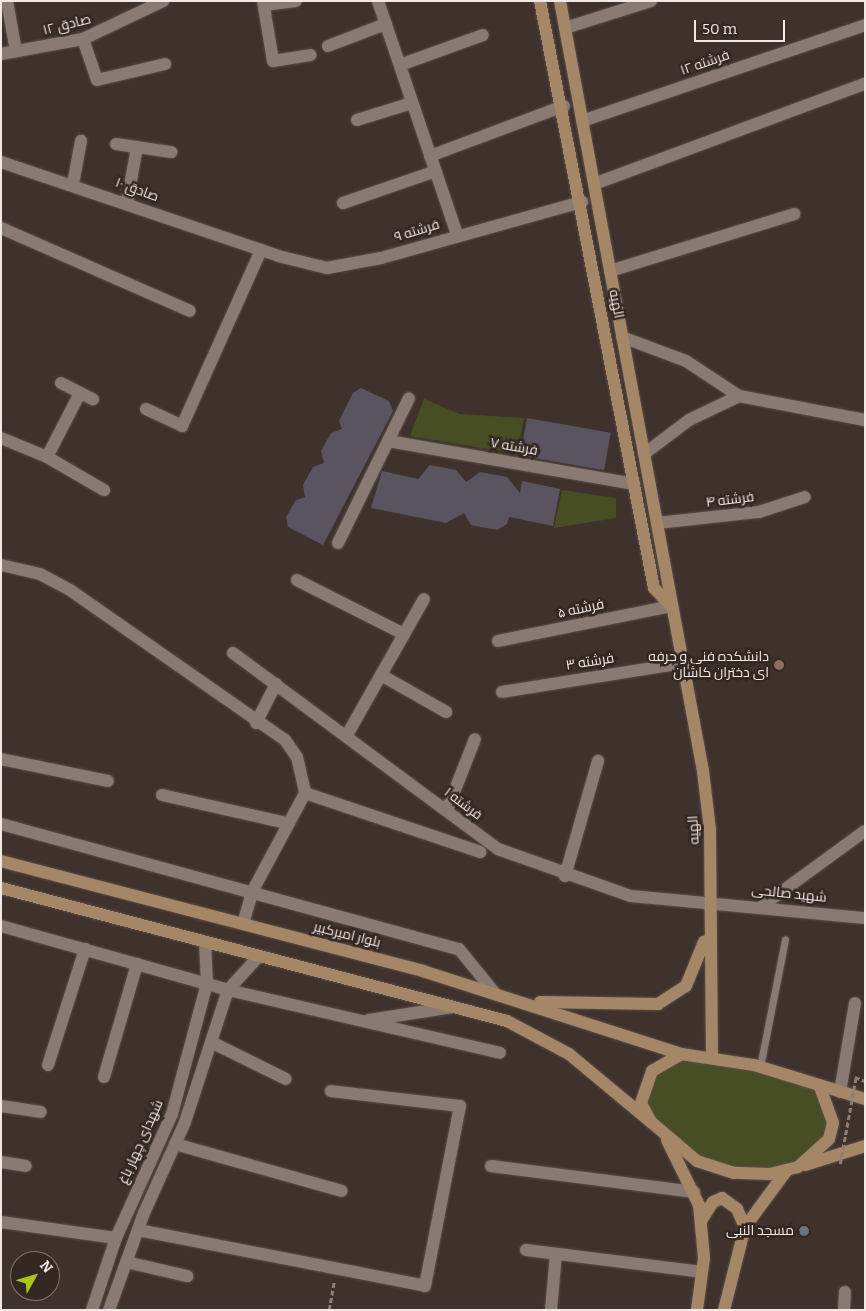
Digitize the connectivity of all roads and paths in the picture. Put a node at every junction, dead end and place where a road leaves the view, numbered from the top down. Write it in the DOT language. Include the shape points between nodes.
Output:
graph roads {
  1 [pos="8,1"];
  2 [pos="163,1"];
  3 [pos="296,1"];
  4 [pos="378,1"];
  5 [pos="540,1"];
  6 [pos="560,1"];
  7 [pos="651,1"];
  8 [pos="264,3"];
  9 [pos="386,24"];
  10 [pos="865,25"];
  11 [pos="565,28"];
  12 [pos="483,35"];
  13 [pos="83,39"];
  14 [pos="328,46"];
  15 [pos="16,51"];
  16 [pos="1,54"];
  17 [pos="311,55"];
  18 [pos="165,64"];
  19 [pos="400,65"];
  20 [pos="865,84"];
  21 [pos="412,103"];
  22 [pos="564,106"];
  23 [pos="357,120"];
  24 [pos="582,120"];
  25 [pos="81,141"];
  26 [pos="116,144"];
  27 [pos="137,147"];
  28 [pos="171,152"];
  29 [pos="430,156"];
  30 [pos="1,162"];
  31 [pos="436,172"];
  32 [pos="73,184"];
  33 [pos="594,184"];
  34 [pos="582,202"];
  35 [pos="127,203"];
  36 [pos="343,203"];
  37 [pos="794,214"];
  38 [pos="1,228"];
  39 [pos="457,235"];
  40 [pos="261,250"];
  41 [pos="610,271"];
  42 [pos="614,290"];
  43 [pos="599,293"];
  44 [pos="190,311"];
  45 [pos="622,337"];
  46 [pos="61,383"];
  47 [pos="80,393"];
  48 [pos="739,396"];
  49 [pos="409,398"];
  50 [pos="93,399"];
  51 [pos="146,409"];
  52 [pos="865,420"];
  53 [pos="1,438"];
  54 [pos="388,441"];
  55 [pos="644,454"];
  56 [pos="47,457"];
  57 [pos="634,484"];
  58 [pos="104,490"];
  59 [pos="805,498"];
  60 [pos="657,523"];
  61 [pos="338,543"];
  62 [pos="1,565"];
  63 [pos="297,580"];
  64 [pos="424,599"];
  65 [pos="670,606"];
  66 [pos="404,634"];
  67 [pos="498,641"];
  68 [pos="233,653"];
  69 [pos="683,663"];
  70 [pos="381,675"];
  71 [pos="276,684"];
  72 [pos="502,692"];
  73 [pos="446,712"];
  74 [pos="256,723"];
  75 [pos="347,735"];
  76 [pos="476,739"];
  77 [pos="1,759"];
  78 [pos="598,761"];
  79 [pos="108,781"];
  80 [pos="305,793"];
  81 [pos="162,795"];
  82 [pos="447,810"];
  83 [pos="286,823"];
  84 [pos="1,824"];
  85 [pos="865,831"];
  86 [pos="480,852"];
  87 [pos="1,861"];
  88 [pos="565,876"];
  89 [pos="1,888"];
  90 [pos="252,892"];
  91 [pos="709,901"];
  92 [pos="762,906"];
  93 [pos="865,918"];
  94 [pos="243,924"];
  95 [pos="1,926"];
  96 [pos="708,930"];
  97 [pos="785,939"];
  98 [pos="205,942"];
  99 [pos="85,949"];
  100 [pos="259,956"];
  101 [pos="138,964"];
  102 [pos="207,983"];
  103 [pos="228,990"];
  104 [pos="494,992"];
  105 [pos="521,1000"];
  106 [pos="854,1003"];
  107 [pos="454,1007"];
  108 [pos="364,1021"];
  109 [pos="213,1043"];
  110 [pos="500,1053"];
  111 [pos="681,1054"];
  112 [pos="712,1056"];
  113 [pos="48,1065"];
  114 [pos="760,1067"];
  115 [pos="104,1077"];
  116 [pos="286,1079"];
  117 [pos="865,1081"];
  118 [pos="820,1087"];
  119 [pos="331,1091"];
  120 [pos="840,1092"];
  121 [pos="865,1099"];
  122 [pos="1,1106"];
  123 [pos="41,1112"];
  124 [pos="651,1122"];
  125 [pos="663,1134"];
  126 [pos="175,1144"];
  127 [pos="865,1146"];
  128 [pos="1,1162"];
  129 [pos="840,1164"];
  130 [pos="26,1166"];
  131 [pos="491,1166"];
  132 [pos="792,1168"];
  133 [pos="342,1191"];
  134 [pos="694,1192"];
  135 [pos="701,1221"];
  136 [pos="1,1222"];
  137 [pos="745,1226"];
  138 [pos="138,1230"];
  139 [pos="116,1238"];
  140 [pos="526,1250"];
  141 [pos="556,1254"];
  142 [pos="126,1262"];
  143 [pos="336,1272"];
  144 [pos="702,1272"];
  145 [pos="187,1276"];
  146 [pos="845,1292"];
  147 [pos="92,1310"];
  148 [pos="109,1310"];
  149 [pos="329,1310"];
  150 [pos="551,1310"];
  151 [pos="697,1310"];
  152 [pos="724,1310"];
  153 [pos="844,1310"];
  1 -- 15 [label="street"];
  2 -- 13 [label="street, صادق ۱۲"];
  3 -- 8 [label="street"];
  4 -- 9 [label="street"];
  5 -- 22 [label="main road, الهیه"];
  6 -- 11 [label="main road, الهیه"];
  7 -- 11 [label="street"];
  8 -- 17 [label="street" via="273,61"];
  9 -- 14 [label="street"];
  9 -- 19 [label="street"];
  10 -- 24 [label="street, فرشته ۱۲"];
  11 -- 24 [label="main road, الهیه"];
  12 -- 19 [label="street"];
  13 -- 15 [label="street, صادق ۱۲"];
  13 -- 18 [label="street" via="97,80"];
  15 -- 16 [label="street, صادق ۱۲"];
  19 -- 21 [label="street"];
  20 -- 33 [label="street"];
  21 -- 23 [label="street"];
  21 -- 29 [label="street"];
  22 -- 29 [label="street"];
  22 -- 34 [label="main road, الهیه"];
  24 -- 33 [label="main road, الهیه"];
  25 -- 32 [label="street"];
  26 -- 27 [label="street"];
  27 -- 28 [label="street"];
  27 -- 35 [label="street"];
  29 -- 31 [label="street"];
  30 -- 32 [label="street, صادق ۱۰"];
  31 -- 36 [label="street"];
  31 -- 39 [label="street"];
  32 -- 35 [label="street, صادق ۱۰"];
  33 -- 41 [label="main road, الهیه"];
  34 -- 39 [label="street, فرشته ۹"];
  34 -- 43 [label="main road, الهیه"];
  35 -- 40 [label="street, صادق ۱۰"];
  37 -- 41 [label="street"];
  38 -- 44 [label="street"];
  39 -- 40 [label="street, فرشته ۹" via="344,266 309,265"];
  40 -- 51 [label="street" via="182,426"];
  41 -- 42 [label="main road, الهیه"];
  42 -- 43 [label="main road"];
  42 -- 45 [label="main road, الهیه"];
  43 -- 57 [label="main road, الهیه"];
  45 -- 48 [label="street" via="686,361"];
  45 -- 55 [label="main road, الهیه"];
  46 -- 47 [label="street"];
  47 -- 50 [label="street"];
  47 -- 56 [label="street"];
  48 -- 52 [label="street"];
  48 -- 55 [label="street" via="689,420"];
  49 -- 54 [label="street"];
  53 -- 56 [label="street"];
  54 -- 57 [label="street, فرشته ۷"];
  54 -- 61 [label="street"];
  55 -- 60 [label="main road, الهیه"];
  56 -- 58 [label="street"];
  57 -- 65 [label="main road, الهیه" via="654,588"];
  59 -- 60 [label="street, فرشته ۴" via="759,512"];
  60 -- 65 [label="main road, الهیه"];
  62 -- 74 [label="street" via="40,574 70,590"];
  63 -- 66 [label="street"];
  64 -- 66 [label="street"];
  65 -- 67 [label="street, فرشته ۵"];
  65 -- 69 [label="main road, الهیه"];
  66 -- 70 [label="street"];
  68 -- 71 [label="street, فرشته ۱"];
  69 -- 72 [label="street, فرشته ۳"];
  69 -- 91 [label="main road, الهیه" via="707,802"];
  70 -- 73 [label="street"];
  70 -- 75 [label="street"];
  71 -- 74 [label="street"];
  71 -- 75 [label="street, فرشته ۱"];
  74 -- 80 [label="street" via="285,740 297,757"];
  75 -- 82 [label="street, فرشته ۱"];
  76 -- 82 [label="street"];
  77 -- 79 [label="street"];
  78 -- 88 [label="street"];
  80 -- 83 [label="street"];
  80 -- 86 [label="street"];
  81 -- 83 [label="street"];
  82 -- 88 [label="street, فرشته ۱" via="498,849"];
  83 -- 90 [label="street"];
  84 -- 90 [label="street"];
  85 -- 92 [label="street"];
  87 -- 94 [label="main road, بلوار امیرکبیر"];
  88 -- 91 [label="street, فرشته ۱" via="631,896"];
  89 -- 98 [label="main road"];
  90 -- 94 [label="street"];
  90 -- 104 [label="street" via="458,949"];
  91 -- 92 [label="street, شهید صالحی"];
  91 -- 96 [label="main road, الهیه"];
  92 -- 93 [label="street, شهید صالحی"];
  94 -- 104 [label="main road, بلوار امیرکبیر"];
  95 -- 99 [label="street"];
  96 -- 105 [label="main road" via="694,974 676,995 658,1004 596,1006"];
  96 -- 112 [label="main road, الهیه"];
  97 -- 114 [label="lane"];
  98 -- 100 [label="main road"];
  98 -- 102 [label="street, شهدای چهار باغ"];
  99 -- 101 [label="street"];
  99 -- 113 [label="street"];
  100 -- 103 [label="street"];
  100 -- 107 [label="main road"];
  101 -- 102 [label="street"];
  101 -- 115 [label="street"];
  102 -- 103 [label="street"];
  102 -- 139 [label="street, شهدای چهار باغ" via="172,1114"];
  103 -- 108 [label="street"];
  103 -- 109 [label="street"];
  104 -- 105 [label="main road, بلوار امیرکبیر"];
  105 -- 111 [label="main road, بلوار امیرکبیر"];
  106 -- 120 [label="street"];
  107 -- 108 [label="street"];
  107 -- 124 [label="main road" via="507,1020 540,1036"];
  108 -- 110 [label="street"];
  109 -- 116 [label="street"];
  109 -- 126 [label="street"];
  111 -- 112 [label="main road, بلوار امیرکبیر"];
  111 -- 124 [label="main road" via="664,1061 644,1083 641,1103"];
  112 -- 114 [label="main road, بلوار امیرکبیر"];
  114 -- 118 [label="main road, بلوار امیرکبیر"];
  117 -- 129 [label="path, bridge" via="856,1077"];
  118 -- 120 [label="main road, بلوار امیرکبیر"];
  118 -- 132 [label="main road" via="833,1122 829,1139"];
  119 -- 143 [label="street" via="455,1104 460,1111 429,1281 417,1288"];
  120 -- 121 [label="main road, بلوار امیرکبیر"];
  122 -- 123 [label="street"];
  124 -- 125 [label="main road"];
  125 -- 132 [label="main road" via="714,1168 752,1175"];
  125 -- 134 [label="main road"];
  126 -- 133 [label="street"];
  126 -- 138 [label="street"];
  127 -- 132 [label="main road"];
  128 -- 130 [label="street"];
  131 -- 134 [label="street"];
  132 -- 137 [label="main road"];
  134 -- 135 [label="main road"];
  135 -- 137 [label="main road" via="713,1202 722,1198 737,1209"];
  135 -- 144 [label="main road"];
  136 -- 139 [label="street"];
  137 -- 152 [label="main road"];
  138 -- 142 [label="street"];
  138 -- 143 [label="street"];
  139 -- 147 [label="street, شهدای چهار باغ"];
  140 -- 141 [label="street"];
  141 -- 144 [label="street"];
  141 -- 150 [label="street"];
  142 -- 145 [label="street"];
  142 -- 148 [label="street"];
  143 -- 149 [label="path"];
  144 -- 151 [label="main road"];
  146 -- 153 [label="street"];
}
